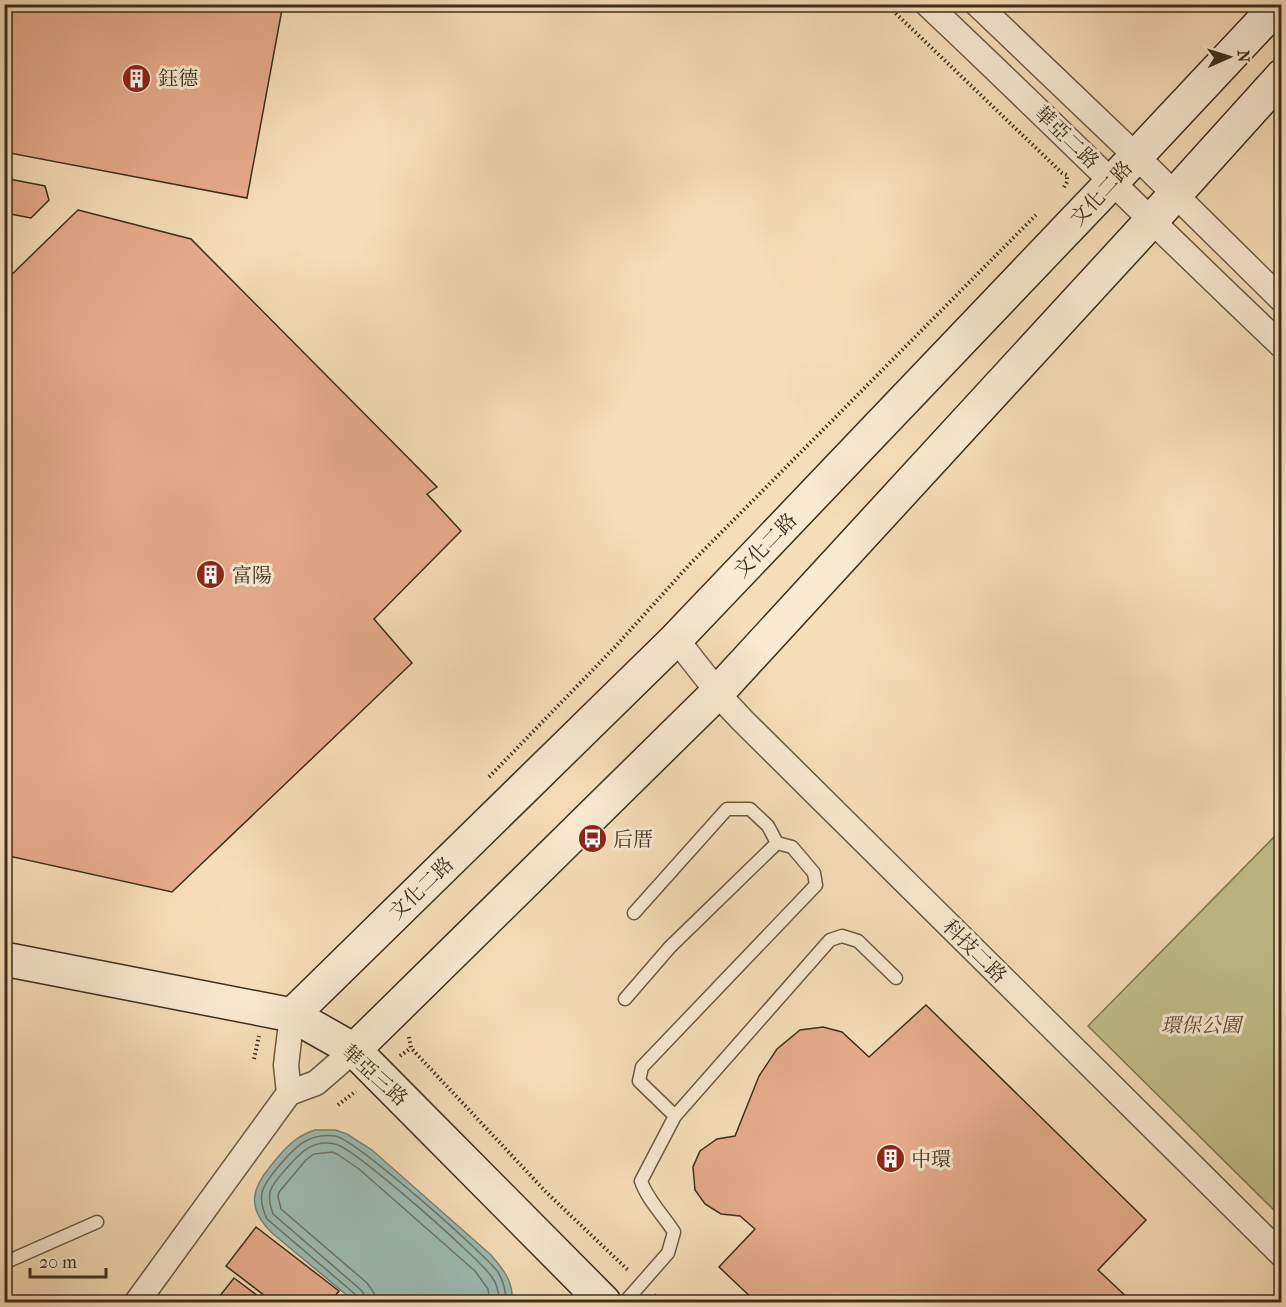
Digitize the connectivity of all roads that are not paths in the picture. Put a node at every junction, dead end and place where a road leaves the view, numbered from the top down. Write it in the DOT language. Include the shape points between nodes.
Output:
graph roads {
  1 [pos="927,4"];
  2 [pos="977,4"];
  3 [pos="1279,4"];
  4 [pos="1281,76"];
  5 [pos="1136,156"];
  6 [pos="1113,182"];
  7 [pos="1175,194"];
  8 [pos="1152,220"];
  9 [pos="1281,300"];
  10 [pos="1281,346"];
  11 [pos="676,639"];
  12 [pos="718,692"];
  13 [pos="777,843"];
  14 [pos="634,913"];
  15 [pos="4,959"];
  16 [pos="896,978"];
  17 [pos="625,999"];
  18 [pos="292,1015"];
  19 [pos="354,1050"];
  20 [pos="289,1093"];
  21 [pos="675,1116"];
  22 [pos="96,1222"];
  23 [pos="1281,1255"];
  24 [pos="4,1263"];
  25 [pos="137,1302"];
  26 [pos="604,1302"];
  27 [pos="626,1302"];
  1 -- 6 [label="street, 華亞二路"];
  2 -- 5 [label="street, 華亞二路"];
  3 -- 5 [label="street, 文化二路"];
  4 -- 7 [label="street"];
  5 -- 6 [label="street, 文化二路"];
  5 -- 7 [label="street, 華亞二路"];
  6 -- 8 [label="street, 華亞二路"];
  6 -- 11 [label="street, 文化二路"];
  7 -- 8 [label="street"];
  7 -- 9 [label="street, 華亞二路"];
  8 -- 10 [label="street, 華亞二路"];
  8 -- 12 [label="street"];
  11 -- 12 [label="street, 科技二路"];
  11 -- 18 [label="street, 文化二路"];
  12 -- 19 [label="street"];
  12 -- 23 [label="street, 科技二路"];
  13 -- 14 [label="lane" via="768,826 750,809 727,809"];
  13 -- 17 [label="lane" via="670,947"];
  13 -- 21 [label="lane" via="792,847 814,873 816,885 642,1067 639,1081"];
  15 -- 18 [label="street, 華亞三路"];
  16 -- 21 [label="lane" via="858,941 842,936 830,940"];
  18 -- 19 [label="street, 華亞三路"];
  18 -- 20 [label="street" via="286,1065"];
  19 -- 20 [label="street" via="316,1083"];
  19 -- 26 [label="street, 華亞三路"];
  20 -- 25 [label="street"];
  21 -- 27 [label="lane" via="640,1181 674,1232 668,1253"];
  22 -- 24 [label="lane"];
}
